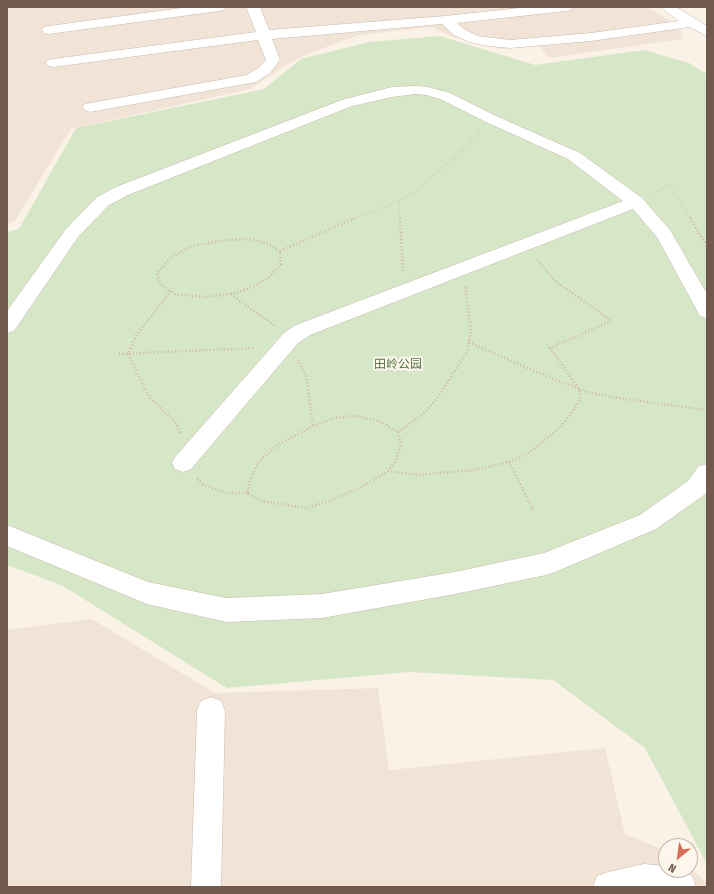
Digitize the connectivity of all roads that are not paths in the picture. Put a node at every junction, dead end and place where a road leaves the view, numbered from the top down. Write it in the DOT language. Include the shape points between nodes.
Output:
graph roads {
  1 [pos="219,7"];
  2 [pos="253,7"];
  3 [pos="566,7"];
  4 [pos="667,7"];
  5 [pos="445,20"];
  6 [pos="692,23"];
  7 [pos="50,30"];
  8 [pos="707,32"];
  9 [pos="264,35"];
  10 [pos="53,63"];
  11 [pos="90,107"];
  12 [pos="636,202"];
  13 [pos="707,311"];
  14 [pos="7,326"];
  15 [pos="183,464"];
  16 [pos="707,473"];
  17 [pos="7,535"];
  18 [pos="211,711"];
  19 [pos="206,887"];
  20 [pos="608,887"];
  21 [pos="682,887"];
  1 -- 7 [label="street"];
  2 -- 9 [label="street"];
  3 -- 5 [label="street"];
  4 -- 6 [label="street"];
  5 -- 6 [label="street" via="459,32 474,39 510,44 591,37"];
  5 -- 9 [label="street"];
  6 -- 8 [label="street"];
  9 -- 10 [label="street"];
  9 -- 11 [label="street" via="273,60 265,70 251,79"];
  12 -- 13 [label="street" via="664,234"];
  12 -- 14 [label="street" via="574,156 445,96 415,90 392,92 347,103 122,191 103,201 72,233"];
  12 -- 15 [label="street" via="302,330 287,342"];
  16 -- 17 [label="street" via="696,488 648,522 546,564 322,606 226,610 154,594"];
  18 -- 19 [label="street"];
  20 -- 21 [label="street" via="644,879 673,882"];
}
